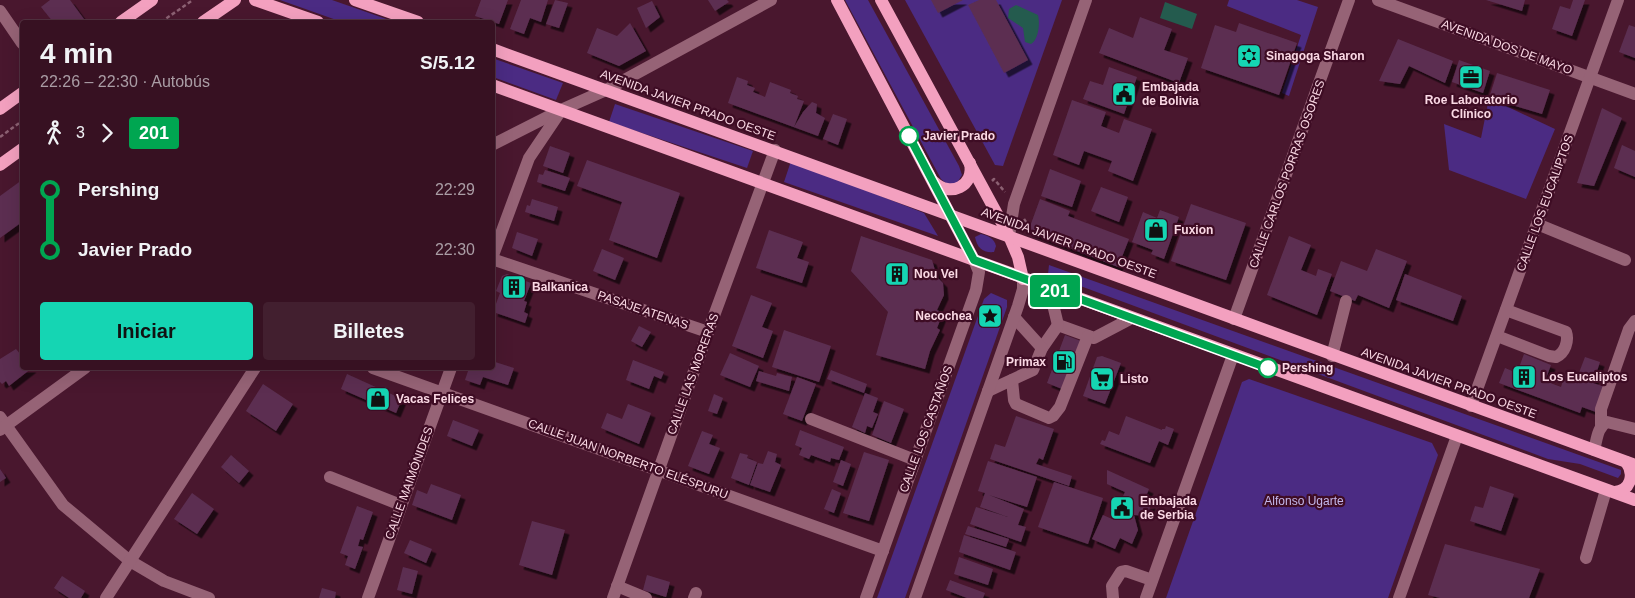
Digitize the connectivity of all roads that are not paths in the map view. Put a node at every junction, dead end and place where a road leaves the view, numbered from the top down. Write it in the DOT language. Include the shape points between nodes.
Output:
graph roads {
  1 [pos="152,0"];
  2 [pos="235,0"];
  3 [pos="255,0"];
  4 [pos="356,0"];
  5 [pos="771,0"];
  6 [pos="836,0"];
  7 [pos="881,0"];
  8 [pos="1086,0"];
  9 [pos="1350,0"];
  10 [pos="1378,0"];
  11 [pos="1618,0"];
  12 [pos="0,11"];
  13 [pos="124,20"];
  14 [pos="205,20"];
  15 [pos="312,20"];
  16 [pos="412,20"];
  17 [pos="20,40"];
  18 [pos="495,50"];
  19 [pos="1590,77"];
  20 [pos="495,86"];
  21 [pos="606,90"];
  22 [pos="20,94"];
  23 [pos="1635,94"];
  24 [pos="0,109"];
  25 [pos="561,110"];
  26 [pos="495,144"];
  27 [pos="20,150"];
  28 [pos="775,150"];
  29 [pos="970,163"];
  30 [pos="0,165"];
  31 [pos="934,182"];
  32 [pos="763,183"];
  33 [pos="950,214"];
  34 [pos="1537,224"];
  35 [pos="1009,236"];
  36 [pos="495,251"];
  37 [pos="495,260"];
  38 [pos="974,260"];
  39 [pos="1625,260"];
  40 [pos="1024,279"];
  41 [pos="1049,288"];
  42 [pos="1346,301"];
  43 [pos="1506,310"];
  44 [pos="1014,317"];
  45 [pos="1132,318"];
  46 [pos="1234,319"];
  47 [pos="1635,321"];
  48 [pos="1058,325"];
  49 [pos="708,332"];
  50 [pos="1088,336"];
  51 [pos="1496,336"];
  52 [pos="1042,348"];
  53 [pos="1233,355"];
  54 [pos="1332,356"];
  55 [pos="82,370"];
  56 [pos="254,370"];
  57 [pos="379,370"];
  58 [pos="450,370"];
  59 [pos="1012,380"];
  60 [pos="988,390"];
  61 [pos="442,392"];
  62 [pos="1472,406"];
  63 [pos="811,419"];
  64 [pos="2,424"];
  65 [pos="1601,426"];
  66 [pos="1635,429"];
  67 [pos="1457,436"];
  68 [pos="1594,450"];
  69 [pos="915,460"];
  70 [pos="1630,464"];
  71 [pos="659,470"];
  72 [pos="330,477"];
  73 [pos="1610,491"];
  74 [pos="1635,500"];
  75 [pos="401,505"];
  76 [pos="883,551"];
  77 [pos="1586,558"];
  78 [pos="130,561"];
  79 [pos="1152,580"];
  80 [pos="615,592"];
  81 [pos="106,598"];
  82 [pos="209,598"];
  83 [pos="368,598"];
  84 [pos="646,598"];
  85 [pos="866,598"];
  86 [pos="915,598"];
  87 [pos="1113,598"];
  88 [pos="1146,598"];
  89 [pos="1398,598"];
  1 -- 13 [label="main road"];
  2 -- 14 [label="main road"];
  3 -- 15 [label="main road"];
  4 -- 16 [label="main road"];
  5 -- 21 [label="street"];
  6 -- 31 [label="main road"];
  7 -- 29 [label="main road"];
  8 -- 35 [label="street" via="1014,204"];
  9 -- 46 [label="street, CALLE CARLOS PORRAS OSORES"];
  10 -- 19 [label="street, AVENIDA DOS DE MAYO"];
  11 -- 19 [label="street, CALLE LOS EUCALIPTOS"];
  12 -- 17 [label="street"];
  18 -- 21 [label="main road, AVENIDA JAVIER PRADO OESTE"];
  19 -- 23 [label="street, AVENIDA DOS DE MAYO"];
  19 -- 34 [label="street, CALLE LOS EUCALIPTOS"];
  20 -- 25 [label="main road"];
  21 -- 25 [label="street"];
  21 -- 28 [label="main road, AVENIDA JAVIER PRADO OESTE"];
  22 -- 24 [label="main road"];
  25 -- 26 [label="street"];
  25 -- 32 [label="main road"];
  25 -- 36 [label="street" via="528,158"];
  27 -- 30 [label="main road"];
  28 -- 32 [label="street, CALLE LAS MORERAS"];
  28 -- 33 [label="main road, AVENIDA JAVIER PRADO OESTE"];
  29 -- 31 [label="main road" via="968,180 958,189 942,189"];
  29 -- 35 [label="main road"];
  31 -- 33 [label="main road"];
  32 -- 38 [label="main road"];
  32 -- 49 [label="street, CALLE LAS MORERAS"];
  33 -- 35 [label="main road, AVENIDA JAVIER PRADO OESTE"];
  33 -- 38 [label="main road"];
  34 -- 39 [label="street"];
  34 -- 43 [label="street, CALLE LOS EUCALIPTOS"];
  35 -- 40 [label="main road"];
  35 -- 46 [label="main road, AVENIDA JAVIER PRADO OESTE"];
  37 -- 49 [label="street, PASAJE ATENAS"];
  38 -- 40 [label="main road"];
  38 -- 69 [label="street, CALLE LOS CASTAÑOS" via="979,272 976,290"];
  40 -- 41 [label="main road"];
  40 -- 44 [label="street"];
  41 -- 45 [label="main road"];
  41 -- 48 [label="street"];
  42 -- 54 [label="street"];
  43 -- 51 [label="street, CALLE LOS EUCALIPTOS"];
  43 -- 51 [label="street" via="1566,332 1563,352 1556,357 1549,356"];
  44 -- 52 [label="street"];
  44 -- 60 [label="street"];
  45 -- 50 [label="street" via="1094,338"];
  45 -- 53 [label="main road"];
  46 -- 54 [label="main road, AVENIDA JAVIER PRADO OESTE"];
  47 -- 65 [label="street" via="1629,329 1601,409"];
  48 -- 50 [label="street"];
  48 -- 52 [label="street"];
  49 -- 71 [label="street, CALLE LAS MORERAS"];
  50 -- 59 [label="street" via="1060,407 1053,416 1049,418 1016,404"];
  51 -- 62 [label="street, CALLE LOS EUCALIPTOS"];
  52 -- 59 [label="street" via="1033,370"];
  53 -- 67 [label="main road"];
  53 -- 79 [label="street"];
  54 -- 62 [label="main road, AVENIDA JAVIER PRADO OESTE"];
  55 -- 64 [label="street"];
  56 -- 78 [label="street"];
  57 -- 61 [label="street, CALLE JUAN NORBERTO ELÉSPURU"];
  58 -- 61 [label="street, CALLE MAIMÓNIDES"];
  59 -- 60 [label="street"];
  60 -- 86 [label="street"];
  61 -- 71 [label="street, CALLE JUAN NORBERTO ELÉSPURU"];
  61 -- 75 [label="street, CALLE MAIMÓNIDES"];
  62 -- 68 [label="main road, AVENIDA JAVIER PRADO OESTE"];
  63 -- 69 [label="street"];
  64 -- 78 [label="street" via="63,505"];
  65 -- 66 [label="street" via="1607,422"];
  65 -- 68 [label="street"];
  67 -- 73 [label="main road"];
  67 -- 89 [label="street"];
  68 -- 70 [label="main road, AVENIDA JAVIER PRADO OESTE"];
  69 -- 76 [label="street, CALLE LOS CASTAÑOS"];
  70 -- 73 [label="main road" via="1630,481 1624,489"];
  71 -- 76 [label="street, CALLE JUAN NORBERTO ELÉSPURU"];
  71 -- 80 [label="street, CALLE LAS MORERAS"];
  72 -- 75 [label="street"];
  73 -- 74 [label="main road"];
  73 -- 77 [label="street"];
  75 -- 83 [label="street, CALLE MAIMÓNIDES"];
  76 -- 85 [label="street, CALLE LOS CASTAÑOS"];
  78 -- 81 [label="street"];
  78 -- 82 [label="street" via="164,581"];
  79 -- 87 [label="street" via="1121,572 1112,586"];
  79 -- 88 [label="street"];
  80 -- 84 [label="street"];
}
